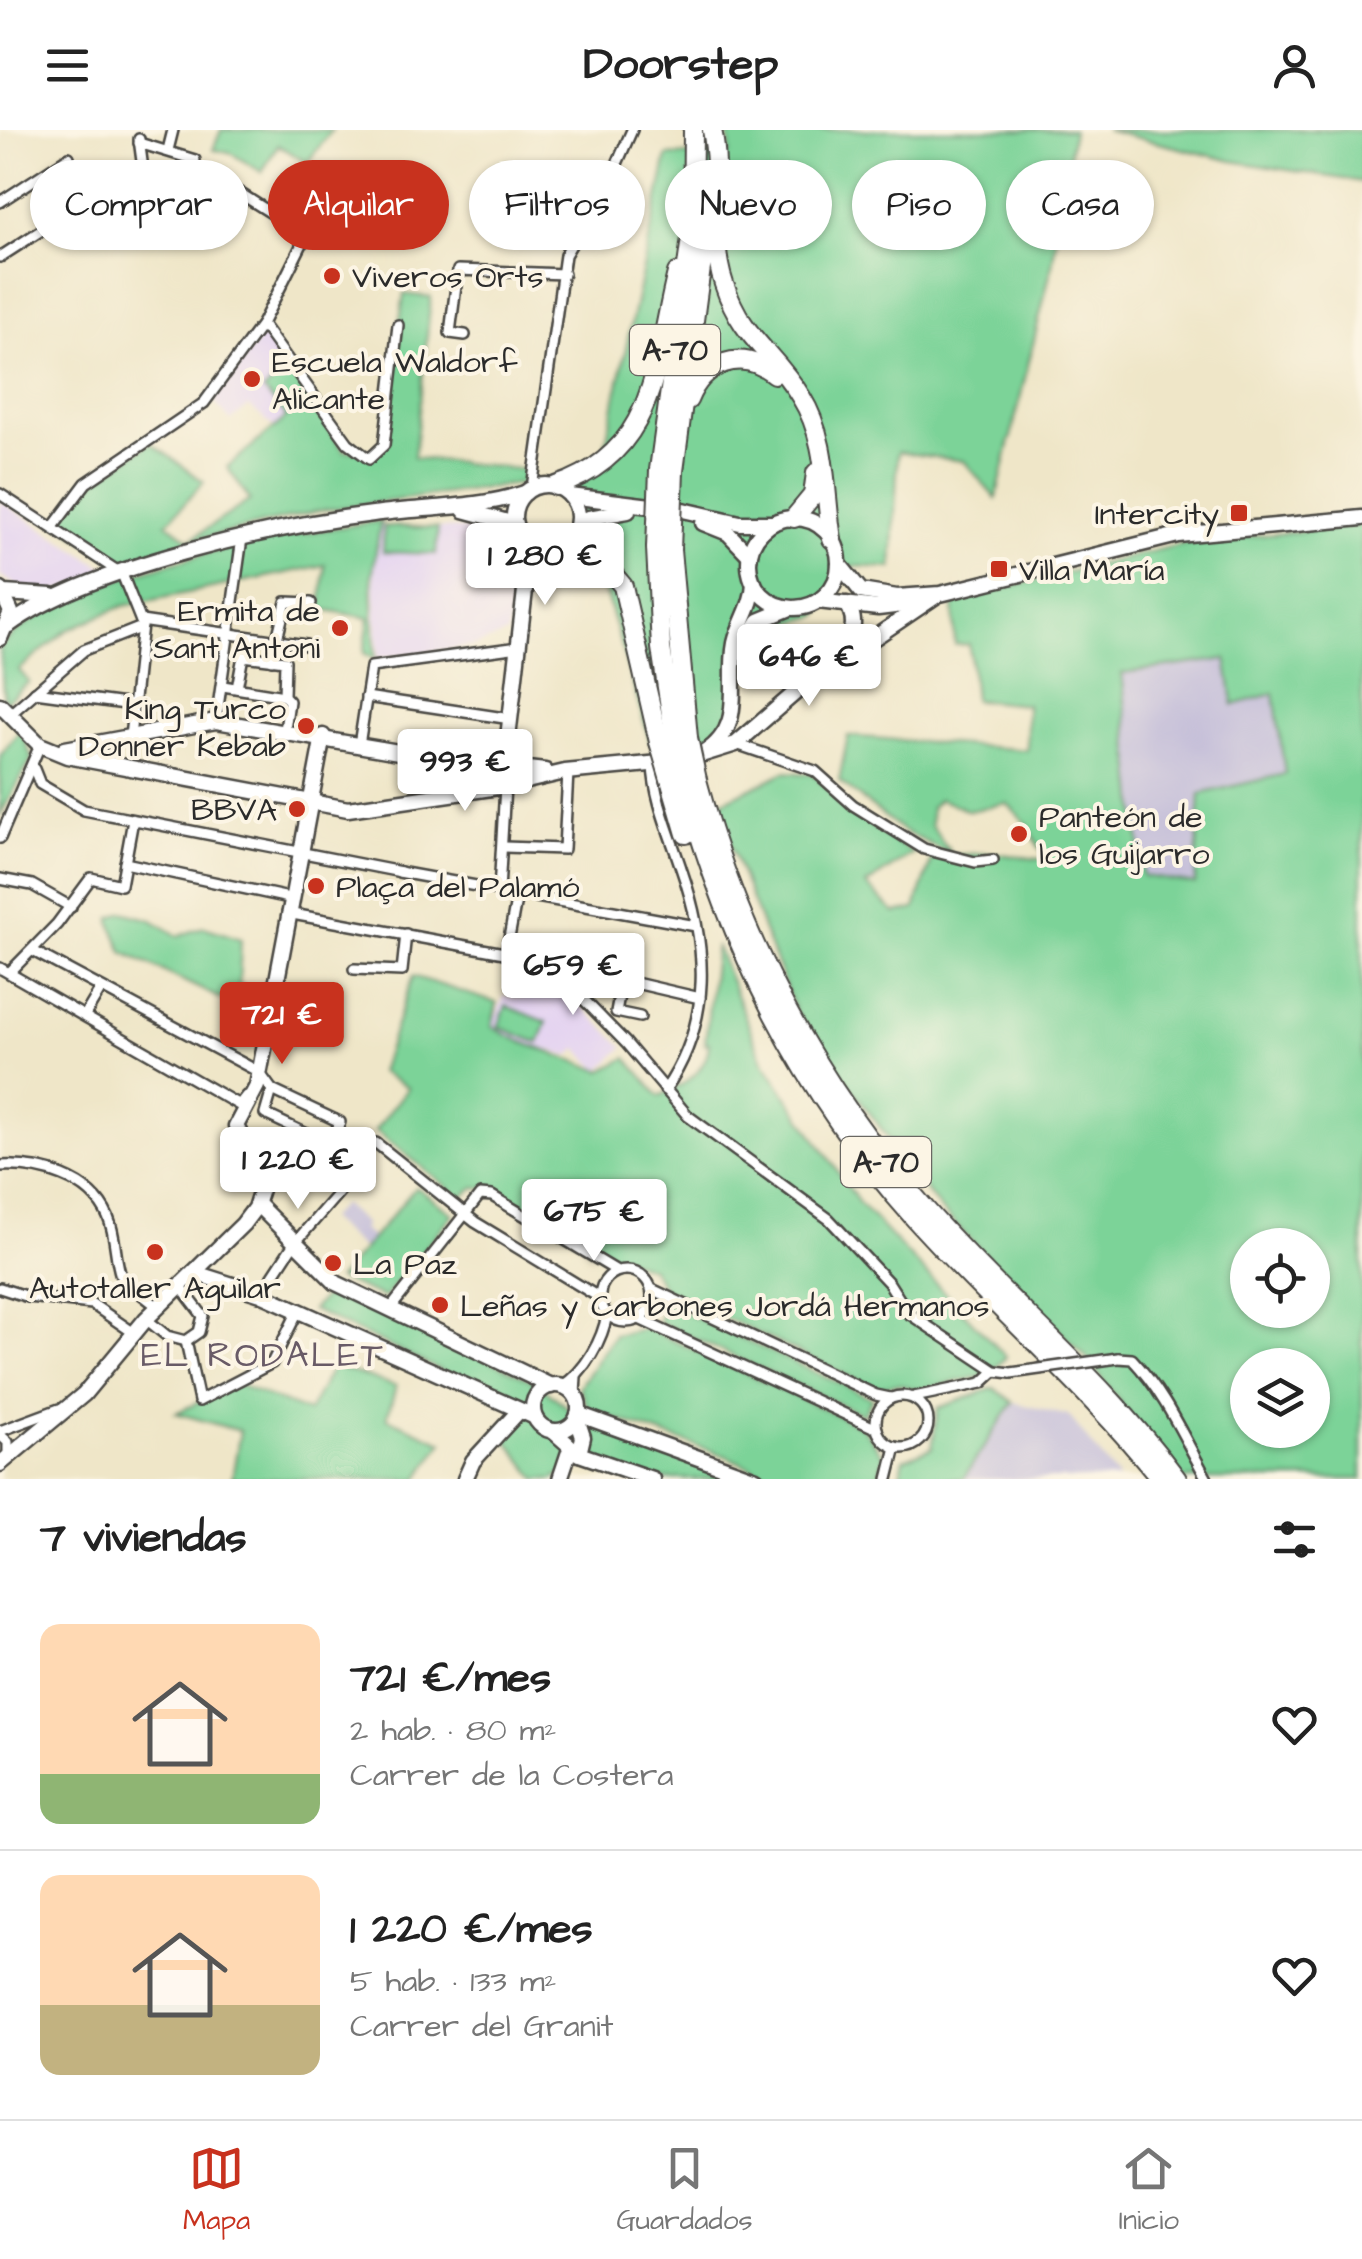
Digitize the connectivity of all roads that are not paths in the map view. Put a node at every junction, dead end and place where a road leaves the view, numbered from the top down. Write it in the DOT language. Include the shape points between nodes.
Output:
graph roads {
  1 [pos="173,130"];
  2 [pos="632,130"];
  3 [pos="693,130"];
  4 [pos="712,130"];
  5 [pos="168,150"];
  6 [pos="69,157"];
  7 [pos="142,160"];
  8 [pos="194,160"];
  9 [pos="693,160"];
  10 [pos="0,202"];
  11 [pos="30,237"];
  12 [pos="299,250"];
  13 [pos="686,250"];
  14 [pos="690,250"];
  15 [pos="0,257"];
  16 [pos="564,274"];
  17 [pos="262,324"];
  18 [pos="398,325"];
  19 [pos="464,335"];
  20 [pos="678,429"];
  21 [pos="538,462"];
  22 [pos="666,471"];
  23 [pos="559,489"];
  24 [pos="528,490"];
  25 [pos="0,494"];
  26 [pos="439,508"];
  27 [pos="1359,513"];
  28 [pos="794,518"];
  29 [pos="774,523"];
  30 [pos="54,527"];
  31 [pos="518,530"];
  32 [pos="574,530"];
  33 [pos="242,538"];
  34 [pos="832,539"];
  35 [pos="549,548"];
  36 [pos="750,556"];
  37 [pos="839,564"];
  38 [pos="527,566"];
  39 [pos="122,574"];
  40 [pos="754,582"];
  41 [pos="2,591"];
  42 [pos="62,595"];
  43 [pos="935,596"];
  44 [pos="818,602"];
  45 [pos="311,603"];
  46 [pos="848,604"];
  47 [pos="791,608"];
  48 [pos="141,624"];
  49 [pos="5,632"];
  50 [pos="230,634"];
  51 [pos="276,641"];
  52 [pos="306,645"];
  53 [pos="519,648"];
  54 [pos="272,660"];
  55 [pos="831,666"];
  56 [pos="736,667"];
  57 [pos="222,686"];
  58 [pos="237,688"];
  59 [pos="35,692"];
  60 [pos="284,696"];
  61 [pos="366,697"];
  62 [pos="133,705"];
  63 [pos="4,710"];
  64 [pos="732,718"];
  65 [pos="512,719"];
  66 [pos="216,721"];
  67 [pos="285,730"];
  68 [pos="752,730"];
  69 [pos="323,736"];
  70 [pos="130,737"];
  71 [pos="674,740"];
  72 [pos="736,744"];
  73 [pos="359,746"];
  74 [pos="44,747"];
  75 [pos="90,753"];
  76 [pos="657,763"];
  77 [pos="34,768"];
  78 [pos="566,772"];
  79 [pos="511,773"];
  80 [pos="684,783"];
  81 [pos="40,784"];
  82 [pos="22,789"];
  83 [pos="312,804"];
  84 [pos="133,820"];
  85 [pos="0,838"];
  86 [pos="504,847"];
  87 [pos="298,854"];
  88 [pos="993,860"];
  89 [pos="125,863"];
  90 [pos="0,879"];
  91 [pos="499,892"];
  92 [pos="517,895"];
  93 [pos="288,905"];
  94 [pos="71,906"];
  95 [pos="696,926"];
  96 [pos="406,934"];
  97 [pos="33,950"];
  98 [pos="506,954"];
  99 [pos="549,964"];
  100 [pos="5,969"];
  101 [pos="354,969"];
  102 [pos="622,980"];
  103 [pos="100,990"];
  104 [pos="700,998"];
  105 [pos="85,1015"];
  106 [pos="640,1018"];
  107 [pos="259,1072"];
  108 [pos="272,1090"];
  109 [pos="665,1090"];
  110 [pos="330,1145"];
  111 [pos="362,1146"];
  112 [pos="0,1166"];
  113 [pos="257,1204"];
  114 [pos="464,1213"];
  115 [pos="293,1245"];
  116 [pos="617,1271"];
  117 [pos="195,1273"];
  118 [pos="180,1286"];
  119 [pos="0,1288"];
  120 [pos="652,1290"];
  121 [pos="262,1294"];
  122 [pos="600,1298"];
  123 [pos="158,1307"];
  124 [pos="298,1309"];
  125 [pos="390,1309"];
  126 [pos="607,1314"];
  127 [pos="146,1319"];
  128 [pos="639,1319"];
  129 [pos="620,1322"];
  130 [pos="134,1332"];
  131 [pos="604,1332"];
  132 [pos="186,1341"];
  133 [pos="995,1371"];
  134 [pos="562,1389"];
  135 [pos="942,1394"];
  136 [pos="912,1397"];
  137 [pos="890,1398"];
  138 [pos="66,1406"];
  139 [pos="526,1414"];
  140 [pos="927,1414"];
  141 [pos="578,1416"];
  142 [pos="877,1429"];
  143 [pos="553,1431"];
  144 [pos="0,1433"];
  145 [pos="896,1447"];
  146 [pos="574,1452"];
  147 [pos="4,1460"];
  148 [pos="465,1479"];
  149 [pos="560,1479"];
  150 [pos="652,1479"];
  151 [pos="756,1479"];
  152 [pos="888,1479"];
  153 [pos="1161,1479"];
  154 [pos="1178,1479"];
  155 [pos="1207,1479"];
  1 -- 5 [label="street"];
  2 -- 16 [label="street" via="565,255"];
  3 -- 9 [label="highway, A-70"];
  4 -- 20 [label="highway, A-70" via="704,251"];
  4 -- 34 [label="highway" via="722,278 746,333 792,385 812,420 822,448"];
  5 -- 7 [label="street" via="139,141"];
  5 -- 8 [label="street"];
  6 -- 10 [label="street"];
  11 -- 15 [label="street"];
  12 -- 17 [label="street"];
  13 -- 23 [label="highway" via="637,425 608,461"];
  14 -- 22 [label="highway, A-70"];
  16 -- 19 [label="street" via="458,270 450,333"];
  16 -- 21 [label="street"];
  17 -- 18 [label="street" via="348,444 369,459 384,445"];
  17 -- 30 [label="street" via="204,404 86,483"];
  20 -- 22 [label="highway, A-70"];
  20 -- 28 [label="highway" via="695,383 714,366 751,360 770,370 795,399 813,440 813,495"];
  21 -- 23 [label="street"];
  21 -- 24 [label="street"];
  22 -- 71 [label="highway, A-70, bridge" via="659,624"];
  23 -- 24 [label="street"];
  23 -- 29 [label="street" via="740,523"];
  23 -- 32 [label="street" via="576,509"];
  24 -- 26 [label="street"];
  24 -- 31 [label="street" via="516,507"];
  25 -- 30 [label="street"];
  26 -- 31 [label="street" via="489,514"];
  26 -- 33 [label="street"];
  27 -- 43 [label="street" via="1210,530"];
  28 -- 29 [label="street"];
  28 -- 34 [label="street" via="816,524"];
  29 -- 36 [label="street"];
  30 -- 39 [label="street"];
  31 -- 35 [label="street"];
  31 -- 38 [label="street"];
  32 -- 35 [label="street"];
  32 -- 36 [label="street" via="603,514 664,512 719,528"];
  33 -- 39 [label="street"];
  33 -- 50 [label="street"];
  34 -- 37 [label="street"];
  35 -- 38 [label="street"];
  35 -- 71 [label="highway" via="602,561 622,586"];
  36 -- 40 [label="street"];
  37 -- 43 [label="street" via="853,585 873,594"];
  37 -- 44 [label="street"];
  38 -- 53 [label="street"];
  39 -- 42 [label="street"];
  39 -- 48 [label="street"];
  40 -- 47 [label="street" via="773,603"];
  40 -- 56 [label="street" via="736,636"];
  41 -- 42 [label="street" via="30,598"];
  41 -- 49 [label="street" via="10,605"];
  42 -- 49 [label="street"];
  43 -- 46 [label="street" via="878,608"];
  43 -- 55 [label="street"];
  44 -- 46 [label="street"];
  44 -- 47 [label="street"];
  45 -- 51 [label="street" via="286,602"];
  46 -- 55 [label="street" via="853,632"];
  47 -- 56 [label="street" via="759,621"];
  48 -- 50 [label="street"];
  48 -- 59 [label="street" via="84,650"];
  48 -- 62 [label="street"];
  50 -- 51 [label="street"];
  50 -- 57 [label="street"];
  51 -- 52 [label="street"];
  51 -- 54 [label="street"];
  53 -- 61 [label="street" via="379,664 368,670"];
  53 -- 65 [label="street"];
  54 -- 58 [label="street" via="243,656"];
  54 -- 60 [label="street" via="285,661"];
  55 -- 68 [label="street"];
  56 -- 64 [label="street"];
  57 -- 58 [label="street"];
  57 -- 66 [label="street"];
  58 -- 60 [label="street"];
  59 -- 62 [label="street"];
  59 -- 63 [label="street"];
  60 -- 67 [label="street"];
  61 -- 65 [label="street"];
  61 -- 73 [label="street"];
  62 -- 70 [label="street"];
  63 -- 74 [label="street"];
  64 -- 68 [label="street"];
  64 -- 72 [label="street" via="704,754"];
  65 -- 79 [label="street"];
  66 -- 67 [label="street"];
  66 -- 70 [label="street"];
  67 -- 69 [label="street"];
  68 -- 72 [label="street"];
  69 -- 73 [label="street"];
  69 -- 83 [label="street"];
  70 -- 75 [label="street"];
  71 -- 80 [label="highway, A-70, bridge"];
  71 -- 80 [label="highway, bridge"];
  72 -- 88 [label="street" via="815,771 853,805 924,849"];
  73 -- 79 [label="street"];
  74 -- 75 [label="street"];
  74 -- 77 [label="street"];
  75 -- 83 [label="street"];
  76 -- 78 [label="street"];
  76 -- 95 [label="street" via="656,788"];
  77 -- 81 [label="street"];
  77 -- 82 [label="street"];
  78 -- 79 [label="street"];
  78 -- 86 [label="street" via="564,849"];
  79 -- 83 [label="street" via="357,809"];
  79 -- 86 [label="street"];
  80 -- 153 [label="highway, A-70" via="738,946 779,1031 843,1130 916,1220 1062,1366"];
  80 -- 154 [label="highway, A-70" via="754,947 850,1115 928,1213 1073,1357"];
  81 -- 82 [label="street"];
  81 -- 84 [label="street" via="84,810"];
  82 -- 85 [label="street"];
  83 -- 87 [label="street"];
  84 -- 87 [label="street"];
  84 -- 89 [label="street"];
  86 -- 91 [label="street"];
  87 -- 91 [label="street"];
  87 -- 93 [label="street"];
  89 -- 93 [label="street"];
  89 -- 94 [label="street" via="121,885 91,878"];
  90 -- 94 [label="street" via="32,885"];
  91 -- 92 [label="street"];
  92 -- 95 [label="street"];
  92 -- 98 [label="street"];
  93 -- 96 [label="street"];
  93 -- 107 [label="street"];
  94 -- 97 [label="street"];
  95 -- 104 [label="street"];
  96 -- 98 [label="street"];
  96 -- 101 [label="street" via="402,971"];
  97 -- 100 [label="street"];
  97 -- 103 [label="street"];
  98 -- 99 [label="street"];
  99 -- 102 [label="street"];
  99 -- 109 [label="street"];
  100 -- 105 [label="street"];
  102 -- 104 [label="street"];
  102 -- 106 [label="street" via="616,1012"];
  103 -- 105 [label="street"];
  103 -- 107 [label="street"];
  104 -- 109 [label="street" via="693,1043"];
  105 -- 107 [label="street" via="239,1105"];
  107 -- 108 [label="street"];
  107 -- 113 [label="street" via="236,1122 264,1180"];
  108 -- 110 [label="street" via="265,1114"];
  108 -- 110 [label="street" via="340,1122"];
  109 -- 133 [label="street" via="688,1116 830,1220 908,1312"];
  110 -- 111 [label="street"];
  111 -- 114 [label="street" via="376,1143"];
  111 -- 115 [label="street" via="354,1175"];
  112 -- 123 [label="street" via="52,1171 99,1201 117,1244 122,1279"];
  113 -- 115 [label="street"];
  113 -- 117 [label="street"];
  114 -- 116 [label="street" via="480,1195 492,1196"];
  114 -- 122 [label="street"];
  114 -- 125 [label="street"];
  115 -- 121 [label="street"];
  115 -- 125 [label="street" via="336,1283"];
  116 -- 120 [label="street" via="638,1272"];
  116 -- 122 [label="street" via="606,1279"];
  117 -- 118 [label="street"];
  117 -- 121 [label="street"];
  118 -- 123 [label="street"];
  118 -- 132 [label="street" via="203,1316 199,1332"];
  119 -- 130 [label="street" via="92,1304"];
  120 -- 128 [label="street" via="649,1310"];
  120 -- 137 [label="street"];
  121 -- 124 [label="street"];
  122 -- 126 [label="street"];
  123 -- 127 [label="street"];
  124 -- 132 [label="street" via="272,1363 198,1401"];
  124 -- 139 [label="street"];
  125 -- 134 [label="street"];
  126 -- 129 [label="street"];
  126 -- 131 [label="street"];
  127 -- 130 [label="street"];
  127 -- 132 [label="street"];
  128 -- 129 [label="street"];
  128 -- 142 [label="street"];
  129 -- 131 [label="street"];
  130 -- 138 [label="street" via="84,1394"];
  131 -- 134 [label="street"];
  133 -- 135 [label="street" via="982,1383"];
  133 -- 155 [label="street, bridge" via="1132,1359 1172,1410"];
  134 -- 139 [label="street" via="537,1394"];
  134 -- 141 [label="street"];
  135 -- 136 [label="street"];
  135 -- 140 [label="street"];
  136 -- 137 [label="street"];
  136 -- 140 [label="street"];
  137 -- 142 [label="street" via="880,1408"];
  138 -- 144 [label="street"];
  138 -- 147 [label="street"];
  139 -- 143 [label="street"];
  139 -- 148 [label="street" via="473,1460"];
  140 -- 145 [label="street" via="917,1444"];
  141 -- 143 [label="street"];
  141 -- 146 [label="street" via="583,1438"];
  141 -- 151 [label="street"];
  142 -- 145 [label="street"];
  143 -- 146 [label="street"];
  144 -- 147 [label="street" via="8,1442"];
  145 -- 152 [label="street"];
  146 -- 149 [label="street"];
  146 -- 150 [label="street"];
}
